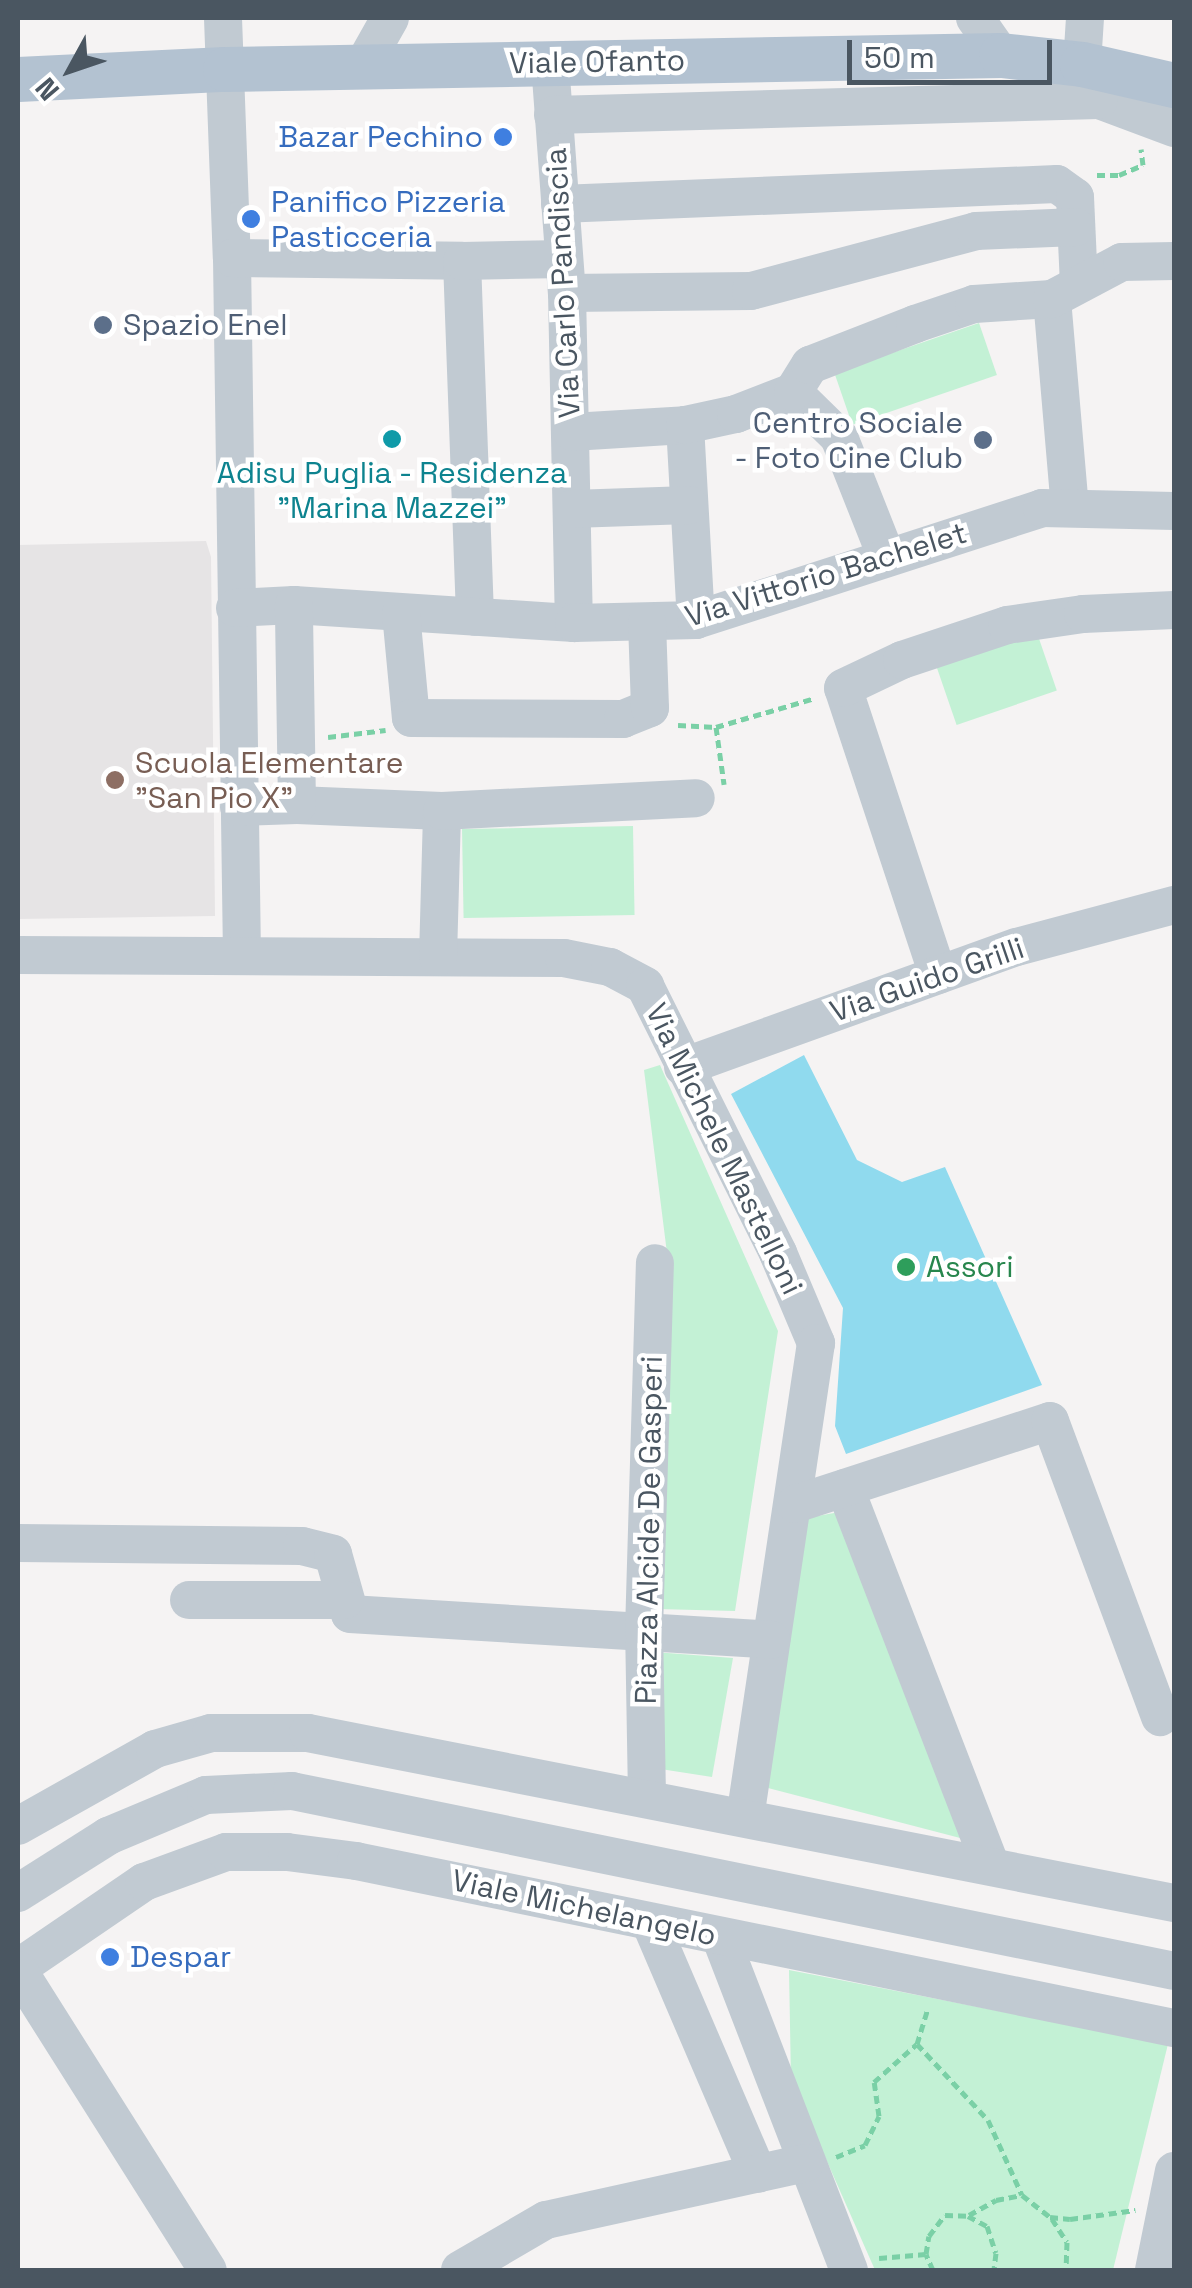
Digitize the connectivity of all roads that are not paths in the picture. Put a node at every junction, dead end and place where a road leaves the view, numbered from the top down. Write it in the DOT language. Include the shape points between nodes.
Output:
graph roads {
  1 [pos="223,18"];
  2 [pos="390,18"];
  3 [pos="975,18"];
  4 [pos="1086,18"];
  5 [pos="1001,55"];
  6 [pos="550,62"];
  7 [pos="363,66"];
  8 [pos="226,68"];
  9 [pos="18,79"];
  10 [pos="1091,82"];
  11 [pos="1174,85"];
  12 [pos="553,115"];
  13 [pos="1174,128"];
  14 [pos="560,204"];
  15 [pos="1076,212"];
  16 [pos="232,258"];
  17 [pos="1174,260"];
  18 [pos="462,261"];
  19 [pos="566,276"];
  20 [pos="1066,291"];
  21 [pos="794,392"];
  22 [pos="685,425"];
  23 [pos="572,432"];
  24 [pos="688,505"];
  25 [pos="1070,507"];
  26 [pos="572,509"];
  27 [pos="1174,511"];
  28 [pos="887,558"];
  29 [pos="294,605"];
  30 [pos="235,608"];
  31 [pos="1174,610"];
  32 [pos="401,613"];
  33 [pos="474,617"];
  34 [pos="696,620"];
  35 [pos="647,622"];
  36 [pos="574,623"];
  37 [pos="696,798"];
  38 [pos="297,804"];
  39 [pos="239,807"];
  40 [pos="442,810"];
  41 [pos="1174,905"];
  42 [pos="242,954"];
  43 [pos="18,955"];
  44 [pos="438,957"];
  45 [pos="938,975"];
  46 [pos="683,1067"];
  47 [pos="655,1264"];
  48 [pos="846,1488"];
  49 [pos="795,1504"];
  50 [pos="18,1543"];
  51 [pos="189,1600"];
  52 [pos="345,1600"];
  53 [pos="644,1631"];
  54 [pos="771,1640"];
  55 [pos="1160,1717"];
  56 [pos="328,1736"];
  57 [pos="306,1794"];
  58 [pos="646,1797"];
  59 [pos="745,1817"];
  60 [pos="18,1826"];
  61 [pos="991,1866"];
  62 [pos="18,1893"];
  63 [pos="1174,1903"];
  64 [pos="650,1922"];
  65 [pos="720,1936"];
  66 [pos="18,1969"];
  67 [pos="1174,1971"];
  68 [pos="1174,2028"];
  69 [pos="805,2163"];
  70 [pos="758,2174"];
  71 [pos="1171,2188"];
  72 [pos="848,2268"];
  73 [pos="208,2270"];
  74 [pos="460,2270"];
  75 [pos="1154,2270"];
  1 -- 8 [label="street"];
  2 -- 7 [label="street"];
  3 -- 5 [label="street"];
  4 -- 10 [label="street"];
  5 -- 6 [label="main road, Viale Ofanto"];
  5 -- 10 [label="main road, Viale Ofanto"];
  6 -- 7 [label="main road, Viale Ofanto"];
  6 -- 12 [label="street, Via Carlo Pandiscia"];
  7 -- 8 [label="main road, Viale Ofanto"];
  8 -- 9 [label="main road, Viale Ofanto"];
  8 -- 16 [label="street"];
  10 -- 11 [label="main road, Viale Ofanto"];
  10 -- 12 [label="street"];
  10 -- 13 [label="street" via="1138,117"];
  12 -- 14 [label="street, Via Carlo Pandiscia"];
  14 -- 15 [label="street" via="1057,184"];
  14 -- 19 [label="street, Via Carlo Pandiscia"];
  15 -- 19 [label="street" via="750,291"];
  15 -- 20 [label="street"];
  16 -- 18 [label="street"];
  16 -- 30 [label="street"];
  17 -- 20 [label="street" via="1122,262"];
  18 -- 19 [label="street"];
  18 -- 33 [label="street"];
  19 -- 23 [label="street, Via Carlo Pandiscia"];
  20 -- 21 [label="street" via="974,304 843,350 810,365"];
  20 -- 25 [label="street"];
  21 -- 22 [label="street"];
  21 -- 28 [label="street" via="839,436"];
  22 -- 23 [label="street"];
  22 -- 24 [label="street"];
  23 -- 26 [label="street, Via Carlo Pandiscia"];
  24 -- 26 [label="street"];
  24 -- 34 [label="street"];
  25 -- 27 [label="street, Via Vittorio Bachelet"];
  25 -- 28 [label="street, Via Vittorio Bachelet" via="1042,508"];
  26 -- 36 [label="street, Via Carlo Pandiscia"];
  28 -- 34 [label="street, Via Vittorio Bachelet"];
  29 -- 30 [label="street, Via Vittorio Bachelet"];
  29 -- 32 [label="street, Via Vittorio Bachelet"];
  29 -- 38 [label="street"];
  30 -- 39 [label="street"];
  31 -- 45 [label="street" via="1006,626 902,660 843,688"];
  32 -- 33 [label="street, Via Vittorio Bachelet"];
  32 -- 35 [label="street" via="410,718 623,719 650,708"];
  33 -- 36 [label="street, Via Vittorio Bachelet"];
  34 -- 35 [label="street, Via Vittorio Bachelet"];
  35 -- 36 [label="street, Via Vittorio Bachelet"];
  37 -- 40 [label="street"];
  38 -- 39 [label="street"];
  38 -- 40 [label="street"];
  39 -- 42 [label="street"];
  40 -- 44 [label="street"];
  41 -- 45 [label="street, Via Guido Grilli"];
  42 -- 43 [label="street, Via Michele Mastelloni"];
  42 -- 44 [label="street, Via Michele Mastelloni"];
  44 -- 46 [label="street, Via Michele Mastelloni" via="564,958 610,968 645,986"];
  45 -- 46 [label="street, Via Guido Grilli"];
  46 -- 49 [label="street, Via Michele Mastelloni" via="816,1342"];
  47 -- 53 [label="street, Piazza Alcide De Gasperi"];
  48 -- 49 [label="street"];
  48 -- 55 [label="street" via="1050,1422"];
  48 -- 61 [label="street"];
  49 -- 54 [label="street, Via Michele Mastelloni"];
  50 -- 52 [label="street" via="302,1546 332,1554"];
  51 -- 52 [label="street"];
  52 -- 53 [label="street" via="350,1614 410,1621"];
  53 -- 54 [label="street"];
  53 -- 58 [label="street, Piazza Alcide De Gasperi"];
  54 -- 59 [label="street, Via Michele Mastelloni"];
  56 -- 57 [label="street"];
  56 -- 58 [label="street"];
  56 -- 60 [label="street" via="211,1733 154,1749"];
  57 -- 62 [label="street, Viale Michelangelo" via="206,1795 108,1836"];
  57 -- 67 [label="street, Viale Michelangelo"];
  58 -- 59 [label="street"];
  59 -- 61 [label="street"];
  61 -- 63 [label="street"];
  64 -- 65 [label="street, Viale Michelangelo"];
  64 -- 66 [label="street, Viale Michelangelo" via="356,1861 226,1852 144,1882"];
  64 -- 70 [label="street"];
  65 -- 68 [label="street, Viale Michelangelo"];
  65 -- 69 [label="street"];
  66 -- 73 [label="street"];
  69 -- 70 [label="street"];
  69 -- 72 [label="street"];
  70 -- 74 [label="street" via="546,2220"];
  71 -- 75 [label="street"];
}
